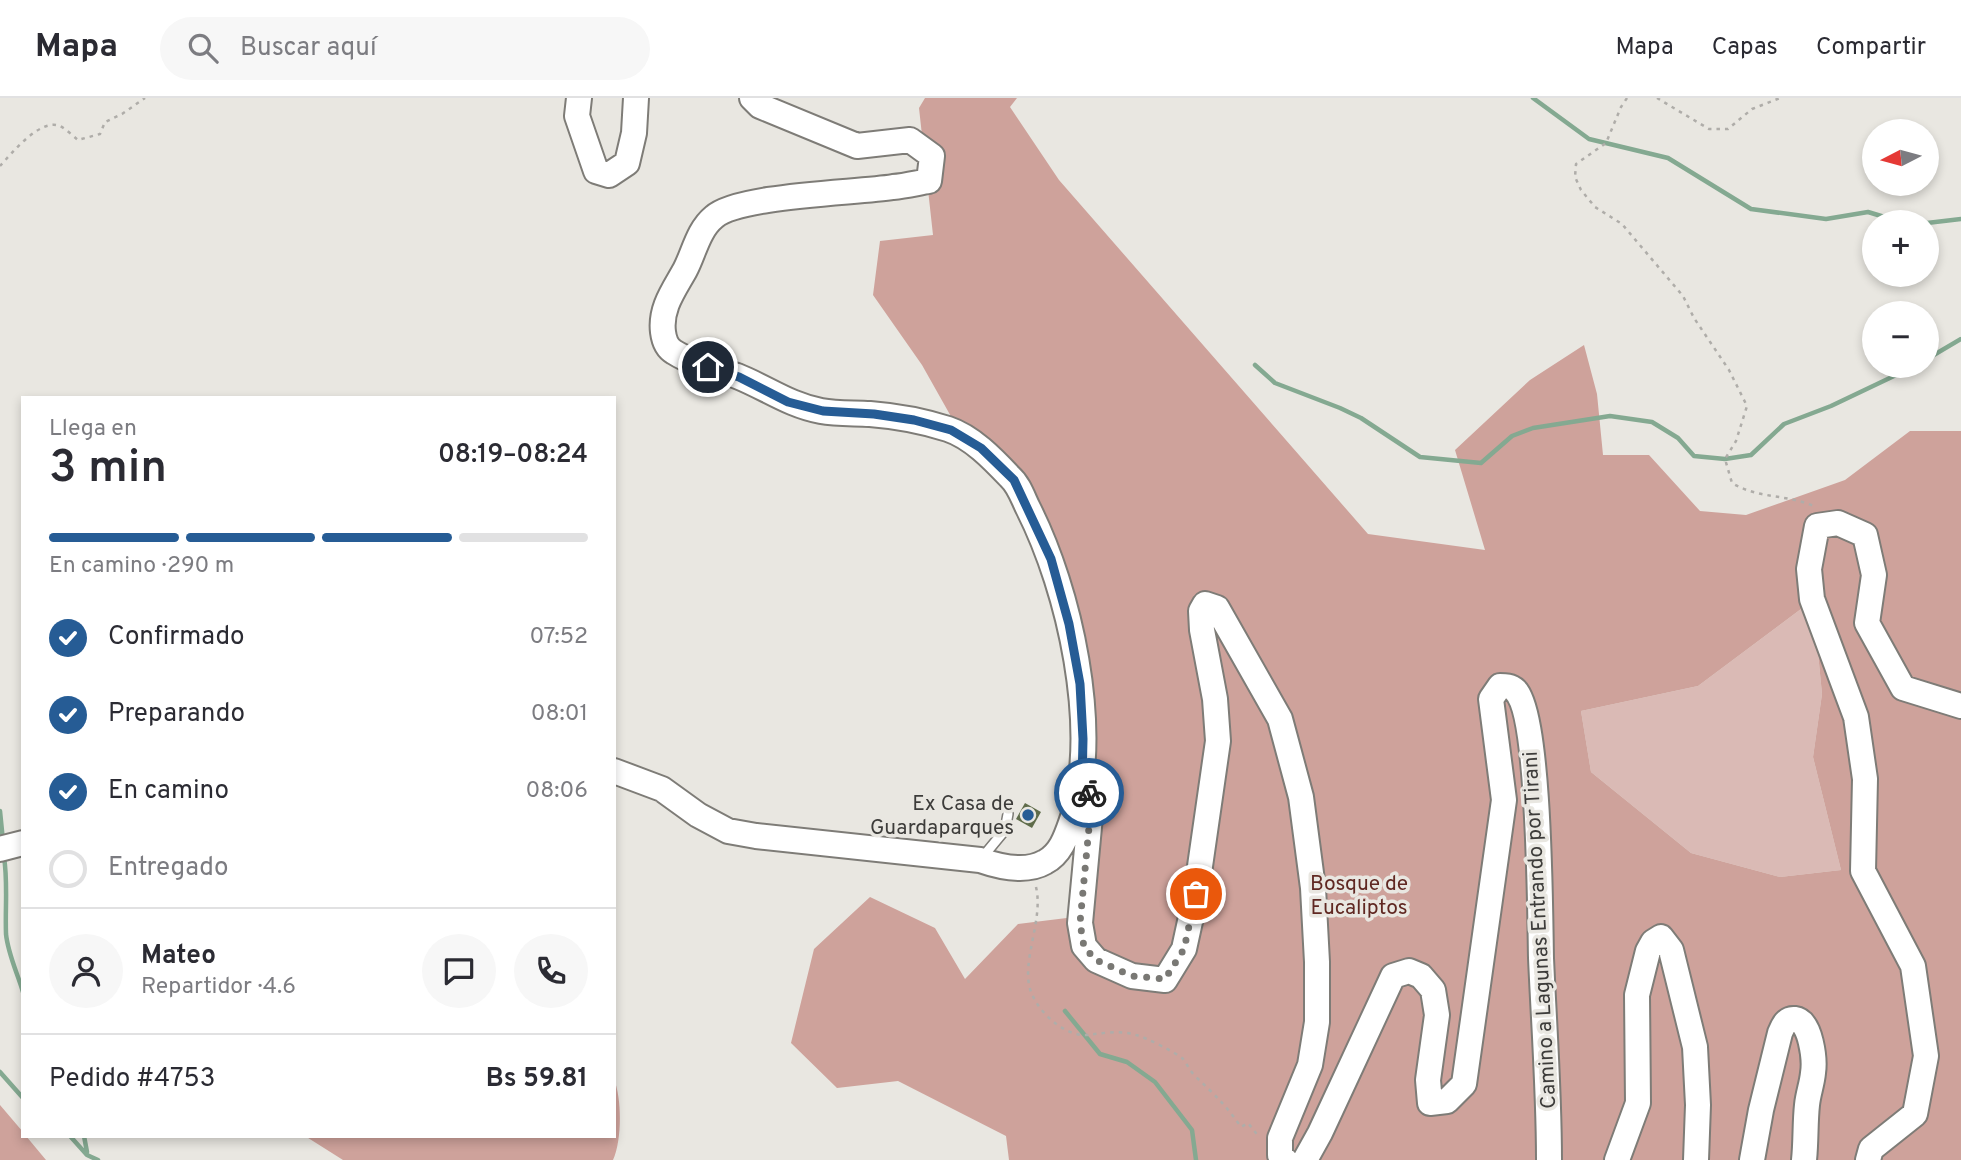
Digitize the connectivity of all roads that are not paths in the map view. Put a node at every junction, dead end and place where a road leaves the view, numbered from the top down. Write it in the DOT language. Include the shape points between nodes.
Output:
graph roads {
  1 [pos="579,98"];
  2 [pos="636,98"];
  3 [pos="752,98"];
  4 [pos="1961,706"];
  5 [pos="616,772"];
  6 [pos="1082,784"];
  7 [pos="1008,814"];
  8 [pos="21,844"];
  9 [pos="0,849"];
  10 [pos="980,860"];
  11 [pos="1283,1156"];
  12 [pos="1305,1160"];
  13 [pos="1549,1160"];
  14 [pos="1617,1160"];
  15 [pos="1696,1160"];
  16 [pos="1752,1160"];
  17 [pos="1804,1160"];
  18 [pos="1868,1160"];
  1 -- 2 [label="street" via="577,116 596,171 610,175 627,163"];
  3 -- 6 [label="street" via="760,106 857,146 910,140 932,156 929,181 730,207 714,216 668,297 664,341 672,351 788,402 823,411 914,420 951,430 981,448 1014,480 1051,559 1069,624 1080,684"];
  4 -- 18 [label="street" via="1903,688 1867,623 1874,575 1865,535 1838,523 1818,526 1809,569 1812,599 1856,718 1865,779 1863,871 1913,966 1926,1056 1915,1114 1871,1149"];
  5 -- 10 [label="street" via="662,789 728,831"];
  6 -- 10 [label="street" via="1061,848 1047,861 1031,868 1014,868"];
  6 -- 11 [label="street" via="1088,789 1091,806 1080,923 1084,947 1096,960 1132,976 1165,979 1184,949 1218,741 1200,611 1205,604 1217,608 1280,719 1301,797 1313,888 1317,1022 1310,1065 1280,1138"];
  7 -- 10 [label="lane" via="1005,830"];
  8 -- 9 [label="street"];
  12 -- 13 [label="street, Camino a Lagunas Entrando por Tirani" via="1392,976 1409,971 1421,976 1433,990 1437,1015 1428,1080 1430,1103 1447,1101 1464,1084 1504,800 1491,699 1500,687 1508,686 1520,698 1535,794"];
  14 -- 15 [label="street" via="1638,1103 1637,995 1648,951 1661,937 1671,950 1695,1047"];
  16 -- 17 [label="street" via="1780,1033 1792,1019 1805,1026 1812,1045 1814,1070"];
}
